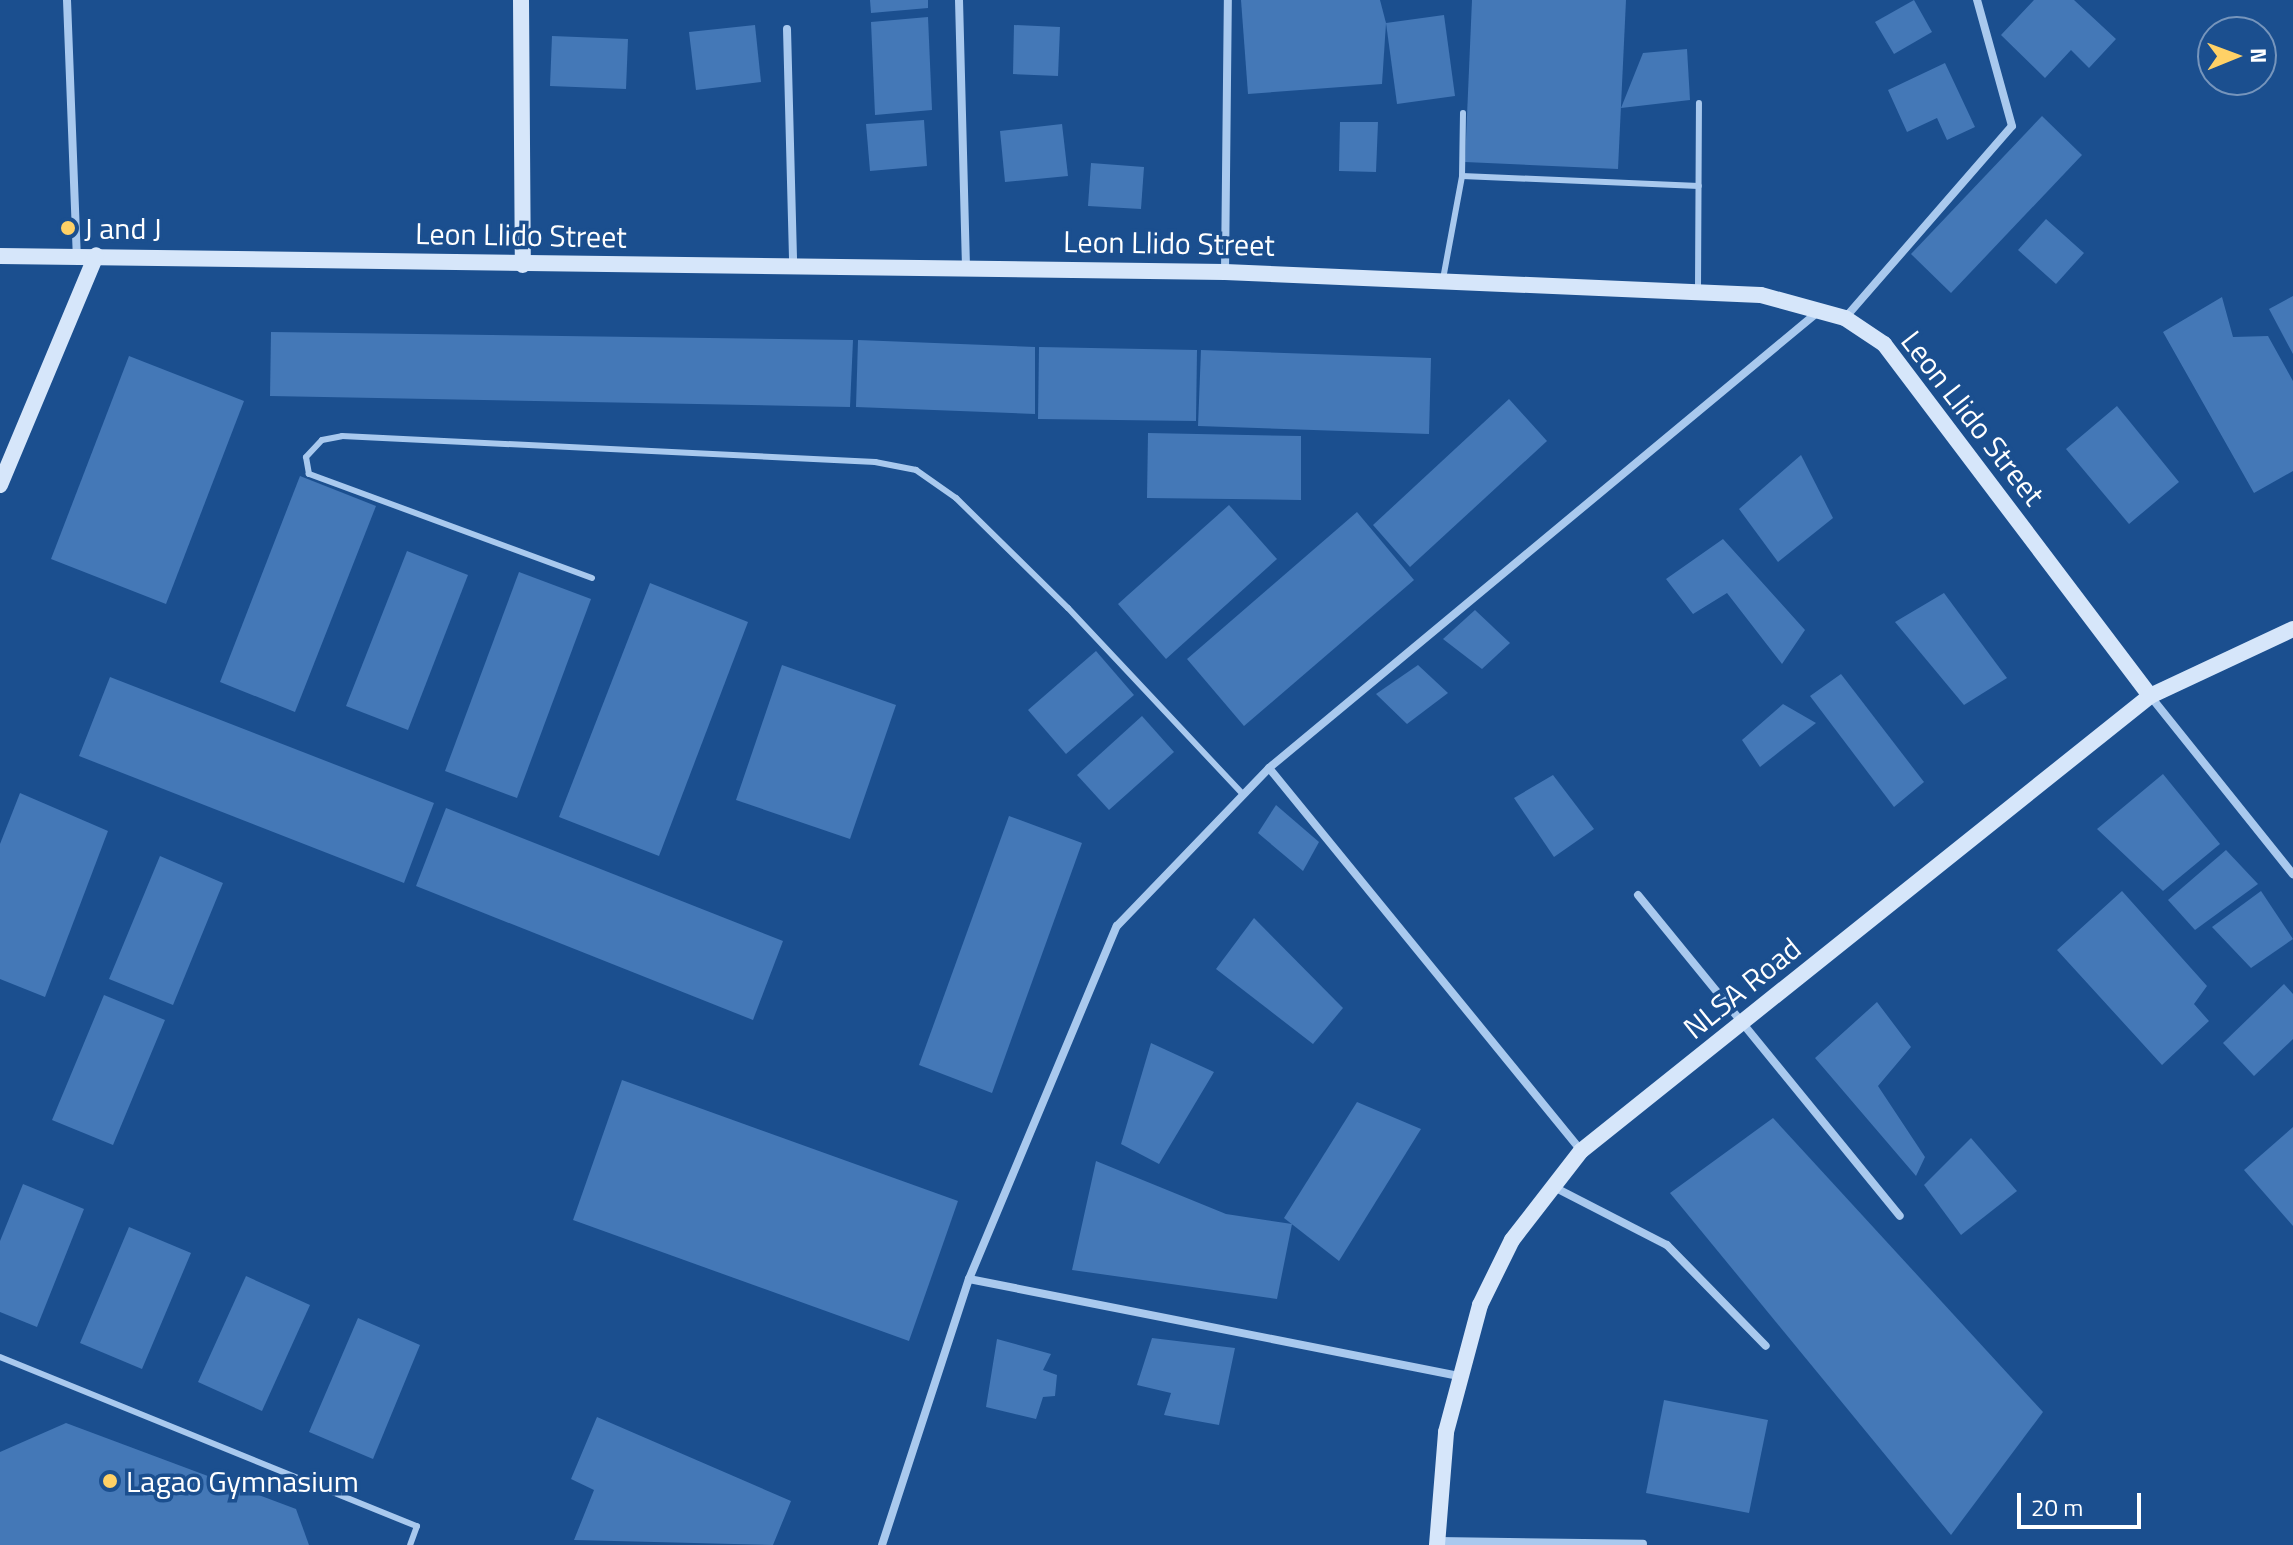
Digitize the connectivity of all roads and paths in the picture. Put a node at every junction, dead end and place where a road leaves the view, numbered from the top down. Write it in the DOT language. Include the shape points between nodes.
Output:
graph roads {
  1 [pos="67,0"];
  2 [pos="521,0"];
  3 [pos="959,0"];
  4 [pos="1228,0"];
  5 [pos="1977,0"];
  6 [pos="787,29"];
  7 [pos="1699,103"];
  8 [pos="1463,113"];
  9 [pos="1462,176"];
  10 [pos="1699,186"];
  11 [pos="96,255"];
  12 [pos="0,256"];
  13 [pos="77,256"];
  14 [pos="523,265"];
  15 [pos="793,265"];
  16 [pos="966,266"];
  17 [pos="1225,272"];
  18 [pos="1443,279"];
  19 [pos="1698,288"];
  20 [pos="1820,310"];
  21 [pos="1845,318"];
  22 [pos="0,485"];
  23 [pos="592,578"];
  24 [pos="2293,629"];
  25 [pos="2150,696"];
  26 [pos="1269,768"];
  27 [pos="1242,793"];
  28 [pos="2293,874"];
  29 [pos="1638,895"];
  30 [pos="1740,1026"];
  31 [pos="1581,1151"];
  32 [pos="1552,1186"];
  33 [pos="1900,1216"];
  34 [pos="969,1279"];
  35 [pos="1766,1346"];
  36 [pos="0,1357"];
  37 [pos="1457,1376"];
  38 [pos="1437,1543"];
  39 [pos="1643,1544"];
  40 [pos="410,1545"];
  41 [pos="882,1545"];
  1 -- 13 [label="street"];
  2 -- 14 [label="main road"];
  3 -- 16 [label="street"];
  4 -- 17 [label="street"];
  5 -- 21 [label="street" via="2012,126"];
  6 -- 15 [label="street"];
  7 -- 10 [label="lane"];
  8 -- 9 [label="lane"];
  9 -- 10 [label="lane"];
  9 -- 18 [label="lane"];
  10 -- 19 [label="lane"];
  11 -- 13 [label="main road, Leon Llido Street"];
  11 -- 14 [label="main road, Leon Llido Street"];
  11 -- 22 [label="main road"];
  12 -- 13 [label="main road, Leon Llido Street"];
  14 -- 15 [label="main road, Leon Llido Street"];
  15 -- 16 [label="main road, Leon Llido Street"];
  16 -- 17 [label="main road, Leon Llido Street"];
  17 -- 18 [label="main road, Leon Llido Street"];
  18 -- 19 [label="main road, Leon Llido Street"];
  19 -- 20 [label="main road, Leon Llido Street"];
  20 -- 21 [label="main road, Leon Llido Street"];
  20 -- 26 [label="street"];
  21 -- 25 [label="main road, Leon Llido Street" via="1884,344"];
  23 -- 27 [label="lane" via="309,474 306,457 322,440 342,436 875,462 916,470 956,498 1068,608"];
  24 -- 25 [label="main road, NLSA Road"];
  25 -- 28 [label="street"];
  25 -- 30 [label="main road, NLSA Road"];
  26 -- 27 [label="street"];
  26 -- 31 [label="street"];
  27 -- 34 [label="street" via="1107,945"];
  29 -- 30 [label="street"];
  30 -- 31 [label="main road, NLSA Road"];
  30 -- 33 [label="street"];
  31 -- 32 [label="main road, NLSA Road"];
  32 -- 35 [label="street" via="1667,1245"];
  32 -- 37 [label="main road, NLSA Road" via="1506,1253"];
  34 -- 37 [label="street"];
  34 -- 41 [label="street"];
  36 -- 40 [label="lane" via="417,1526"];
  37 -- 38 [label="main road, NLSA Road"];
  38 -- 39 [label="street"];
}
